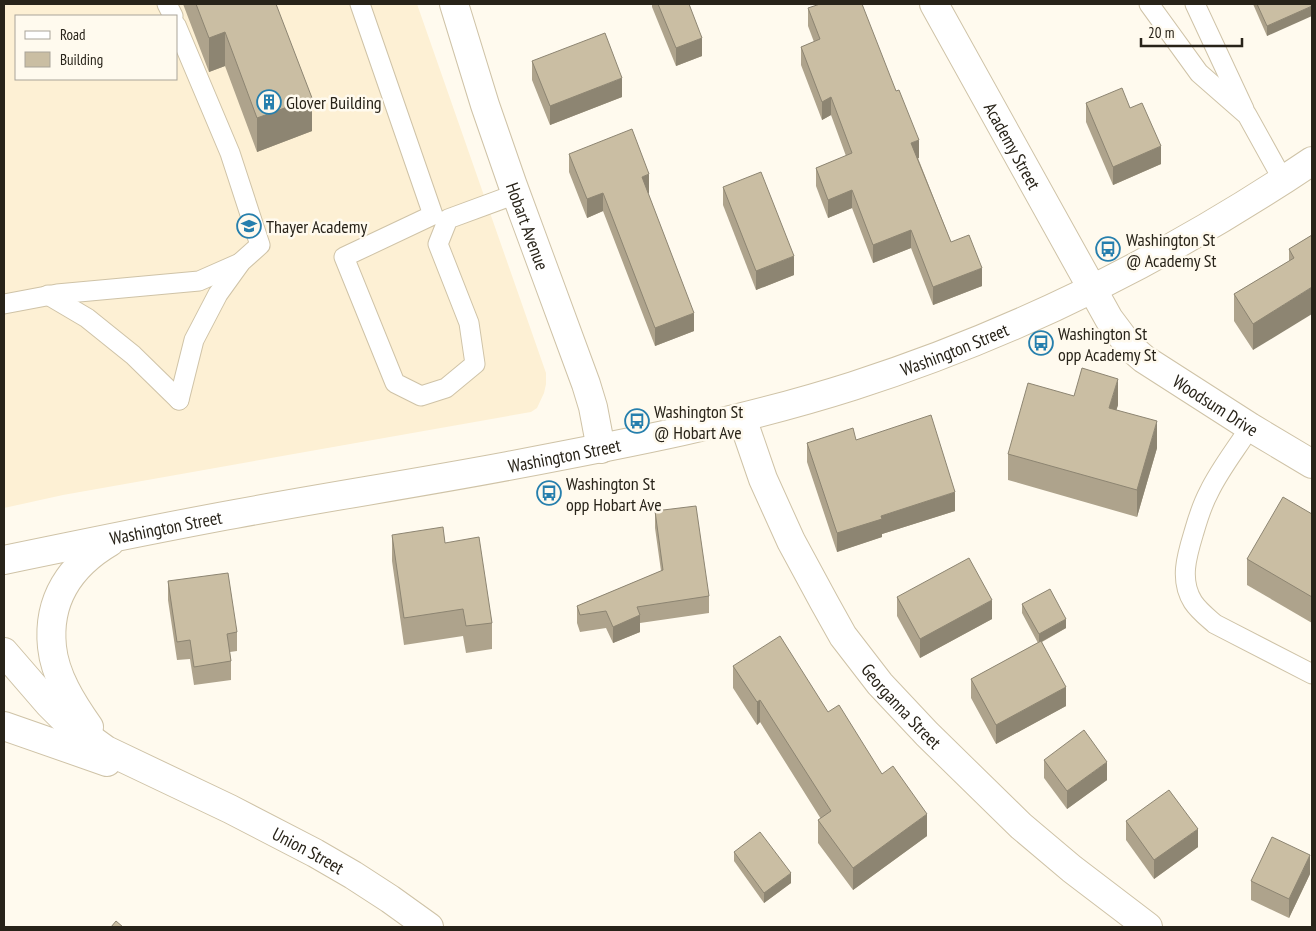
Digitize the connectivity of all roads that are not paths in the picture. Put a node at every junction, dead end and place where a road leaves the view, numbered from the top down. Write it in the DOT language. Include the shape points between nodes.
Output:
graph roads {
  1 [pos="360,4"];
  2 [pos="454,4"];
  3 [pos="934,4"];
  4 [pos="1149,4"];
  5 [pos="1195,4"];
  6 [pos="178,30"];
  7 [pos="1247,115"];
  8 [pos="1312,161"];
  9 [pos="1283,180"];
  10 [pos="516,194"];
  11 [pos="241,262"];
  12 [pos="1091,288"];
  13 [pos="48,295"];
  14 [pos="4,304"];
  15 [pos="742,418"];
  16 [pos="1250,427"];
  17 [pos="601,449"];
  18 [pos="1312,464"];
  19 [pos="121,536"];
  20 [pos="4,560"];
  21 [pos="4,652"];
  22 [pos="1312,674"];
  23 [pos="4,726"];
  24 [pos="180,786"];
  25 [pos="429,927"];
  26 [pos="1148,927"];
  1 -- 10 [label="lane" via="433,215 344,258 395,383 421,396 446,388 475,364 469,323 438,244 448,219"];
  2 -- 10 [label="main road, Hobart Avenue"];
  3 -- 12 [label="main road, Academy Street"];
  4 -- 7 [label="lane" via="1198,73"];
  5 -- 7 [label="lane"];
  6 -- 11 [label="lane" via="230,153 260,245"];
  7 -- 9 [label="lane"];
  8 -- 9 [label="main road, Washington Street"];
  9 -- 12 [label="main road, Washington Street" via="1198,232"];
  10 -- 17 [label="main road, Hobart Avenue" via="586,384"];
  11 -- 13 [label="lane" via="199,281"];
  11 -- 13 [label="lane" via="218,294 194,340 179,400 133,355 87,318"];
  12 -- 15 [label="main road, Washington Street" via="998,331 899,370"];
  12 -- 16 [label="main road, Woodsum Drive" via="1130,347"];
  13 -- 14 [label="lane"];
  15 -- 17 [label="main road, Washington Street"];
  15 -- 26 [label="main road, Georganna Street" via="763,478 791,541 844,636 874,676 915,722 1021,826"];
  16 -- 18 [label="main road, Woodsum Drive"];
  16 -- 22 [label="lane" via="1202,506 1186,559 1187,587 1192,601 1215,624"];
  17 -- 19 [label="main road, Washington Street"];
  19 -- 20 [label="main road, Washington Street"];
  19 -- 24 [label="main road" via="99,548 70,575 54,610 52,648 65,689 91,729 109,744"];
  21 -- 24 [label="main road, Union Street" via="66,721 106,750"];
  23 -- 24 [label="main road, Union Street"];
  24 -- 25 [label="main road, Union Street" via="315,853"];
}
